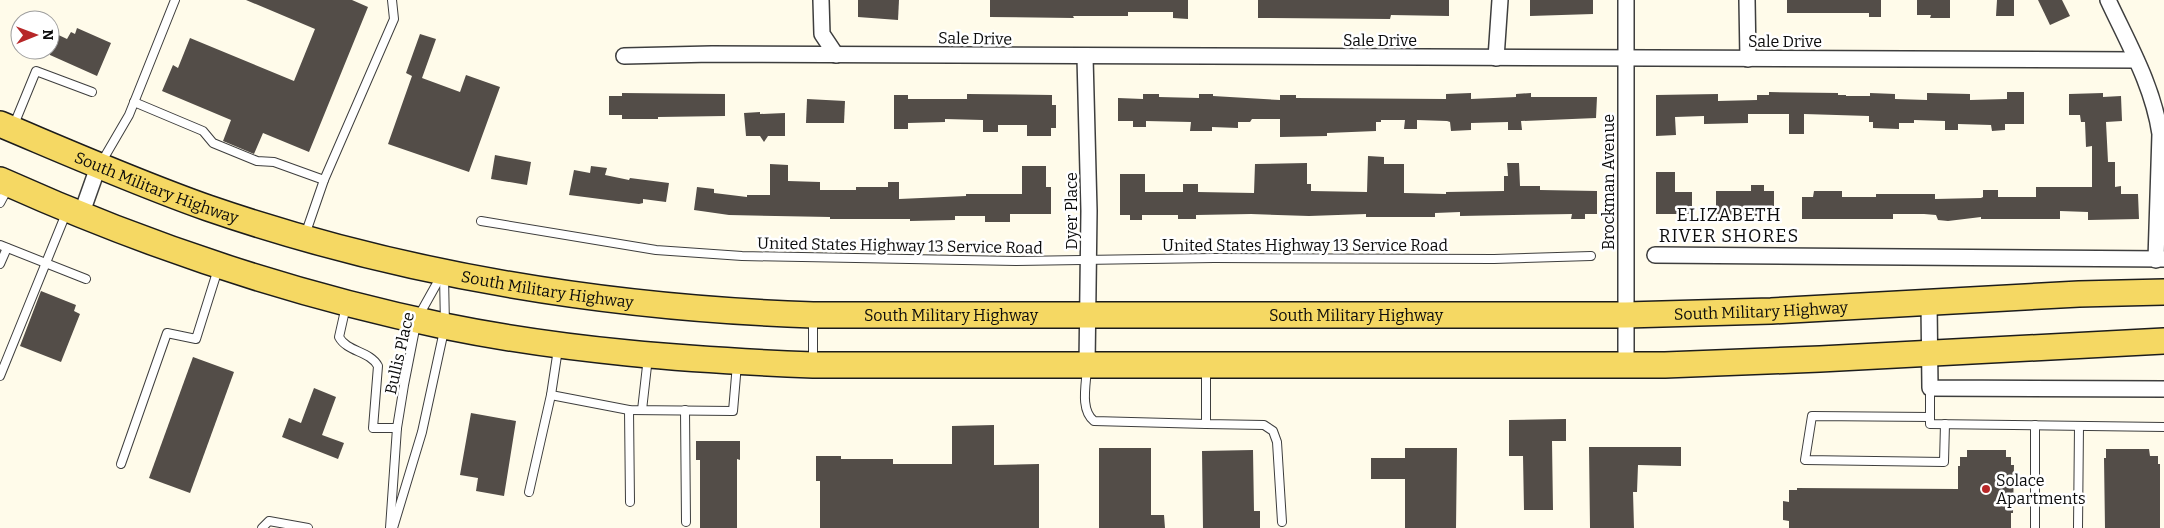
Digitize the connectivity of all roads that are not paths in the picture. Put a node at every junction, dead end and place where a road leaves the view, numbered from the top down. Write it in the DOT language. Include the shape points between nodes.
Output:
graph roads {
  1 [pos="175,0"];
  2 [pos="392,0"];
  3 [pos="821,0"];
  4 [pos="1500,0"];
  5 [pos="1626,0"];
  6 [pos="1747,0"];
  7 [pos="2108,0"];
  8 [pos="836,55"];
  9 [pos="624,56"];
  10 [pos="1086,57"];
  11 [pos="1496,58"];
  12 [pos="1626,58"];
  13 [pos="1748,59"];
  14 [pos="2136,60"];
  15 [pos="92,92"];
  16 [pos="134,102"];
  17 [pos="6,126"];
  18 [pos="98,167"];
  19 [pos="324,180"];
  20 [pos="3,189"];
  21 [pos="74,212"];
  22 [pos="481,221"];
  23 [pos="304,237"];
  24 [pos="4,247"];
  25 [pos="1655,255"];
  26 [pos="1591,256"];
  27 [pos="1089,260"];
  28 [pos="2160,260"];
  29 [pos="0,264"];
  30 [pos="46,264"];
  31 [pos="219,265"];
  32 [pos="444,272"];
  33 [pos="86,279"];
  34 [pos="2164,292"];
  35 [pos="347,302"];
  36 [pos="1929,303"];
  37 [pos="1087,314"];
  38 [pos="1626,315"];
  39 [pos="813,316"];
  40 [pos="417,319"];
  41 [pos="445,326"];
  42 [pos="2164,341"];
  43 [pos="559,344"];
  44 [pos="1930,353"];
  45 [pos="648,355"];
  46 [pos="737,362"];
  47 [pos="1626,364"];
  48 [pos="813,365"];
  49 [pos="1087,365"];
  50 [pos="1206,365"];
  51 [pos="0,376"];
  52 [pos="1930,388"];
  53 [pos="2164,389"];
  54 [pos="551,396"];
  55 [pos="629,410"];
  56 [pos="642,410"];
  57 [pos="685,410"];
  58 [pos="1930,417"];
  59 [pos="1206,424"];
  60 [pos="1945,424"];
  61 [pos="2035,425"];
  62 [pos="2079,426"];
  63 [pos="2164,427"];
  64 [pos="397,428"];
  65 [pos="121,464"];
  66 [pos="530,492"];
  67 [pos="630,502"];
  68 [pos="686,522"];
  69 [pos="1282,522"];
  70 [pos="262,528"];
  71 [pos="308,528"];
  72 [pos="392,528"];
  73 [pos="2035,528"];
  74 [pos="2078,528"];
  1 -- 16 [label="lane"];
  2 -- 19 [label="lane" via="394,19"];
  3 -- 8 [label="street" via="822,34"];
  4 -- 11 [label="street"];
  5 -- 12 [label="street, Brockman Avenue"];
  6 -- 13 [label="street"];
  7 -- 14 [label="street"];
  8 -- 9 [label="street, Sale Drive"];
  8 -- 10 [label="street, Sale Drive"];
  10 -- 11 [label="street, Sale Drive"];
  10 -- 27 [label="street, Dyer Place"];
  11 -- 12 [label="street, Sale Drive"];
  12 -- 13 [label="street, Sale Drive"];
  12 -- 38 [label="street, Brockman Avenue"];
  13 -- 14 [label="street, Sale Drive"];
  14 -- 28 [label="street" via="2151,93 2160,134"];
  15 -- 17 [label="lane" via="36,71"];
  16 -- 18 [label="lane"];
  16 -- 19 [label="lane" via="203,130 213,143 257,161 274,162"];
  17 -- 18 [label="main road, South Military Highway"];
  18 -- 21 [label="street"];
  18 -- 23 [label="main road, South Military Highway" via="207,207"];
  19 -- 23 [label="lane"];
  20 -- 21 [label="main road"];
  21 -- 30 [label="lane"];
  21 -- 31 [label="main road"];
  22 -- 27 [label="lane, United States Highway 13 Service Road" via="656,250 742,256"];
  23 -- 32 [label="main road, South Military Highway"];
  24 -- 29 [label="lane"];
  24 -- 30 [label="lane"];
  25 -- 28 [label="street"];
  26 -- 27 [label="lane, United States Highway 13 Service Road"];
  27 -- 37 [label="street, Dyer Place"];
  30 -- 33 [label="lane"];
  30 -- 51 [label="lane"];
  31 -- 35 [label="main road"];
  31 -- 65 [label="lane" via="196,339 167,333"];
  32 -- 39 [label="main road, South Military Highway" via="646,305"];
  32 -- 40 [label="lane, Bullis Place"];
  32 -- 41 [label="lane, Bullis Place"];
  34 -- 36 [label="main road, South Military Highway"];
  35 -- 40 [label="main road"];
  35 -- 64 [label="lane" via="339,337 342,343 375,360 378,366 373,428"];
  36 -- 38 [label="main road, South Military Highway"];
  36 -- 44 [label="street"];
  37 -- 38 [label="main road, South Military Highway"];
  37 -- 39 [label="main road, South Military Highway"];
  37 -- 49 [label="street, Dyer Place"];
  38 -- 47 [label="street, Brockman Avenue"];
  39 -- 48 [label="lane"];
  40 -- 41 [label="main road"];
  40 -- 64 [label="lane, Bullis Place"];
  41 -- 43 [label="main road"];
  41 -- 72 [label="lane, Bullis Place" via="422,432"];
  42 -- 44 [label="main road"];
  43 -- 45 [label="main road"];
  43 -- 54 [label="lane"];
  44 -- 47 [label="main road" via="1700,364"];
  44 -- 52 [label="street"];
  45 -- 46 [label="main road"];
  45 -- 56 [label="lane"];
  46 -- 48 [label="main road"];
  46 -- 57 [label="lane" via="733,411"];
  47 -- 50 [label="main road"];
  48 -- 49 [label="main road"];
  49 -- 50 [label="main road"];
  49 -- 59 [label="lane" via="1085,409 1094,421"];
  50 -- 59 [label="lane"];
  52 -- 53 [label="street"];
  52 -- 58 [label="lane"];
  54 -- 55 [label="lane"];
  54 -- 66 [label="lane"];
  55 -- 56 [label="lane"];
  55 -- 67 [label="lane"];
  56 -- 57 [label="lane"];
  57 -- 68 [label="lane"];
  58 -- 60 [label="lane" via="1930,424"];
  58 -- 60 [label="lane" via="1812,416 1805,460 1944,462"];
  59 -- 69 [label="lane" via="1264,425 1273,431 1277,442"];
  60 -- 61 [label="lane"];
  61 -- 62 [label="lane"];
  61 -- 73 [label="lane"];
  62 -- 63 [label="lane"];
  62 -- 74 [label="lane"];
  64 -- 72 [label="lane, Bullis Place"];
  70 -- 71 [label="lane" via="269,521"];
}
